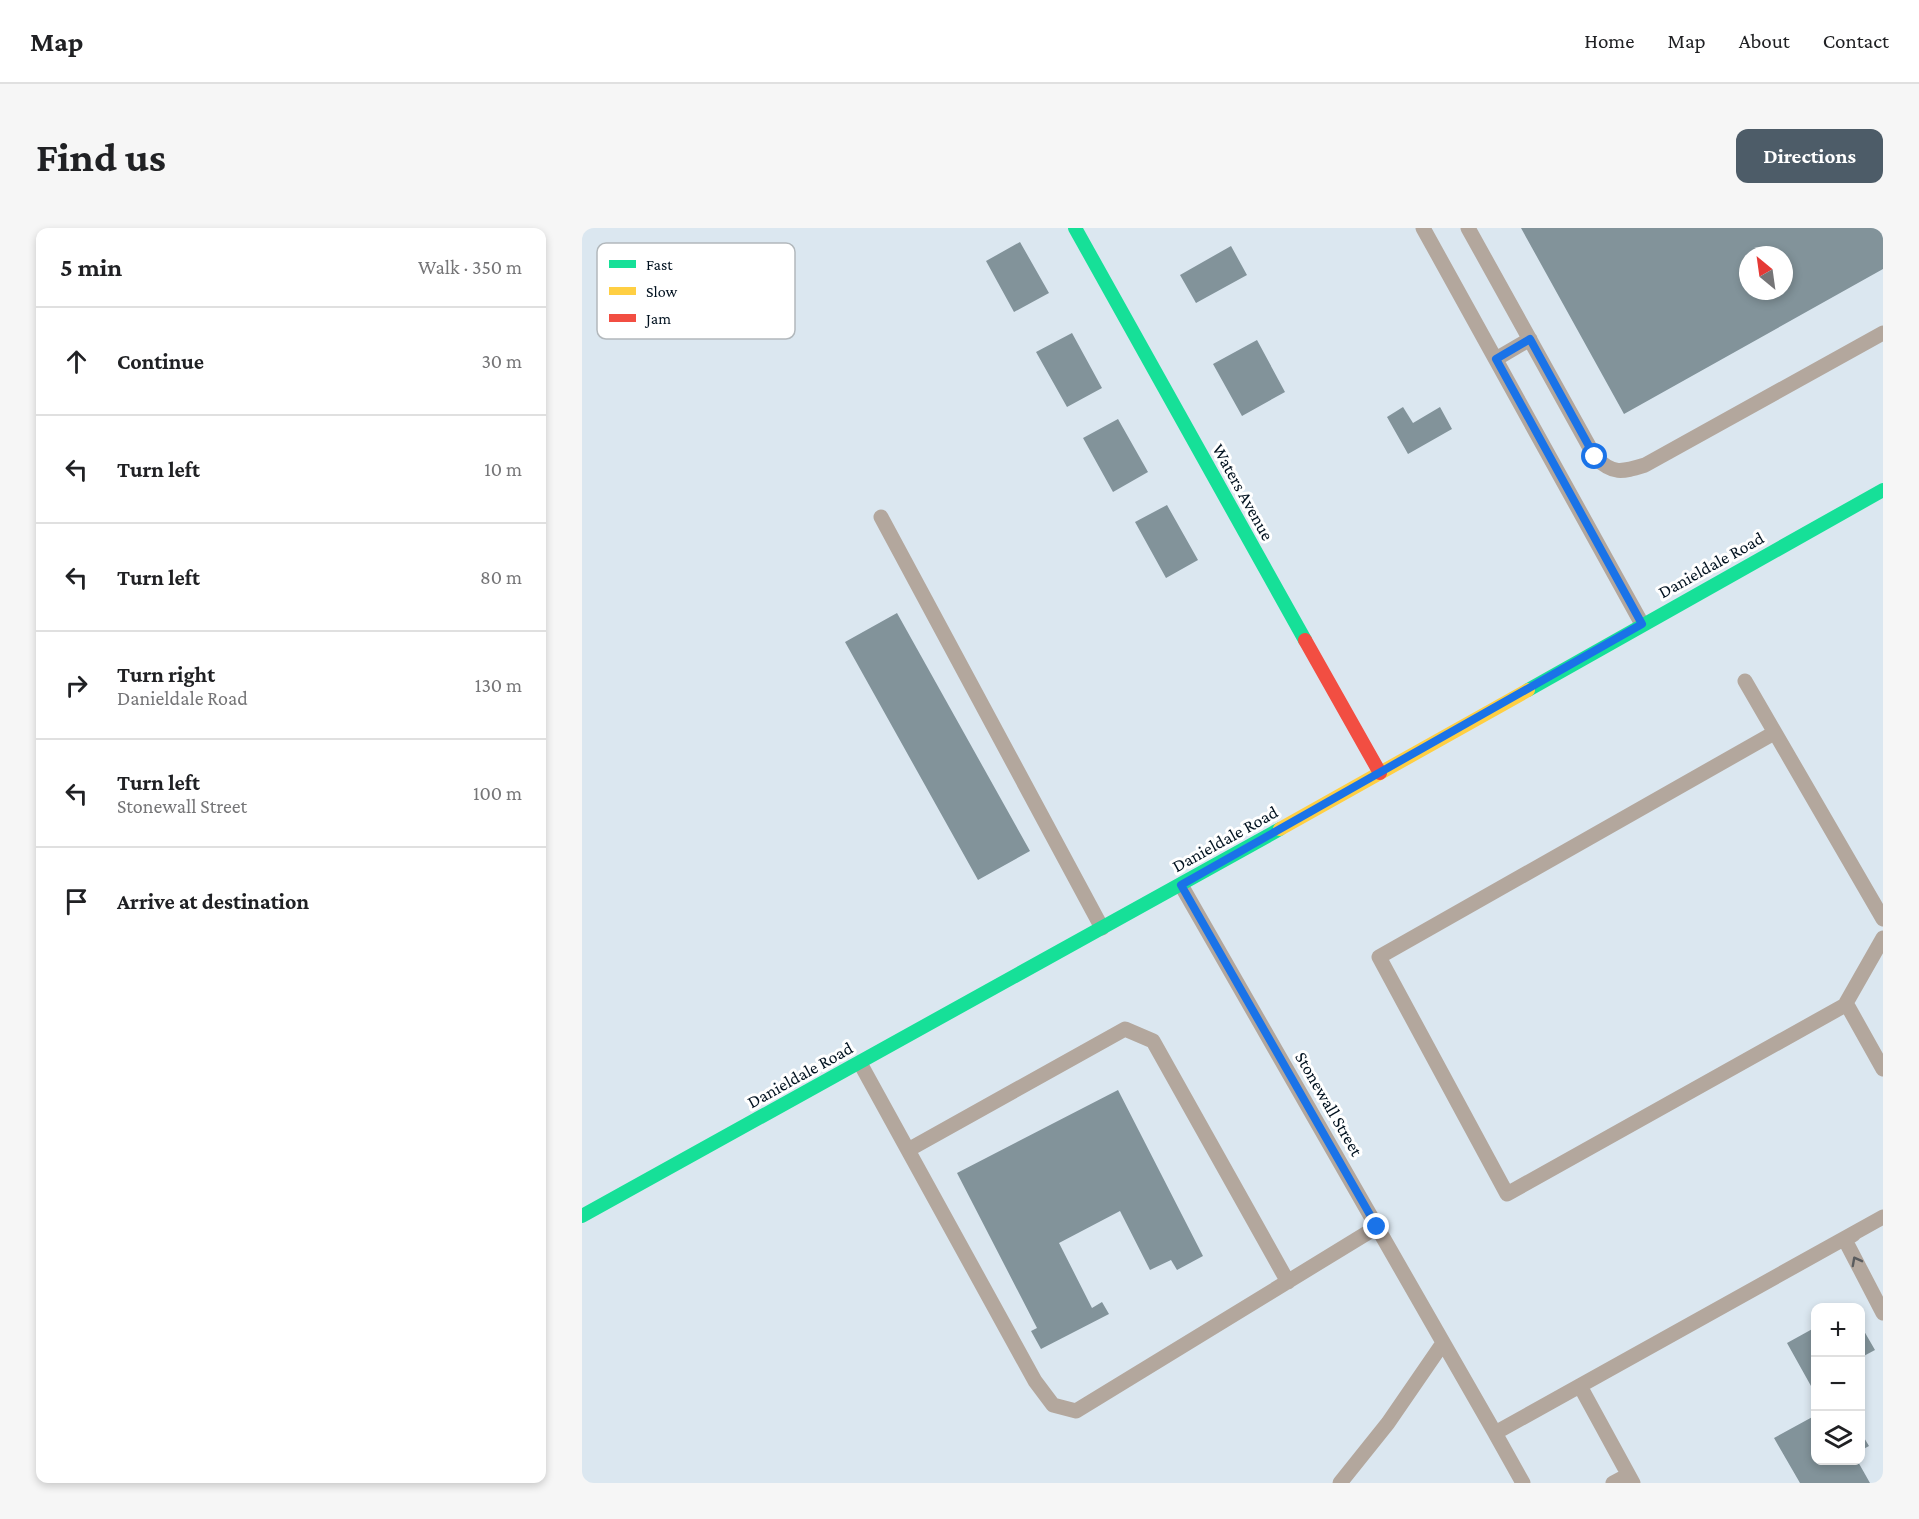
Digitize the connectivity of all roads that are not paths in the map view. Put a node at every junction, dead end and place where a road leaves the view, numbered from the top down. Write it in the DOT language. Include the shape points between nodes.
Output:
graph roads {
  1 [pos="1075,228"];
  2 [pos="1424,228"];
  3 [pos="1468,228"];
  4 [pos="1883,333"];
  5 [pos="1530,339"];
  6 [pos="1496,359"];
  7 [pos="1883,490"];
  8 [pos="880,517"];
  9 [pos="1642,624"];
  10 [pos="1745,681"];
  11 [pos="1774,733"];
  12 [pos="1380,773"];
  13 [pos="1181,885"];
  14 [pos="1883,919"];
  15 [pos="1102,928"];
  16 [pos="1883,938"];
  17 [pos="1846,1004"];
  18 [pos="860,1063"];
  19 [pos="1883,1069"];
  20 [pos="908,1150"];
  21 [pos="582,1216"];
  22 [pos="1883,1218"];
  23 [pos="1377,1227"];
  24 [pos="1845,1240"];
  25 [pos="1288,1282"];
  26 [pos="1883,1313"];
  27 [pos="1443,1343"];
  28 [pos="1580,1386"];
  29 [pos="1495,1434"];
  30 [pos="1630,1479"];
  31 [pos="1340,1483"];
  32 [pos="1523,1483"];
  33 [pos="1613,1483"];
  1 -- 12 [label="street, Waters Avenue"];
  2 -- 6 [label="lane"];
  3 -- 5 [label="lane"];
  4 -- 5 [label="lane" via="1645,465 1623,471 1606,469 1595,457"];
  5 -- 6 [label="lane"];
  6 -- 9 [label="lane"];
  7 -- 9 [label="street, Danieldale Road"];
  8 -- 15 [label="lane"];
  9 -- 12 [label="street, Danieldale Road"];
  10 -- 11 [label="lane"];
  11 -- 14 [label="lane"];
  11 -- 17 [label="lane" via="1379,957 1507,1194"];
  12 -- 13 [label="street, Danieldale Road"];
  13 -- 15 [label="street, Danieldale Road"];
  13 -- 23 [label="lane, Stonewall Street"];
  15 -- 18 [label="street, Danieldale Road"];
  16 -- 17 [label="lane"];
  17 -- 19 [label="lane"];
  18 -- 20 [label="lane"];
  18 -- 21 [label="street, Danieldale Road"];
  20 -- 25 [label="lane" via="1125,1029 1153,1041"];
  20 -- 25 [label="lane" via="1035,1381 1053,1405 1076,1411"];
  22 -- 24 [label="lane"];
  23 -- 25 [label="lane"];
  23 -- 27 [label="lane, Stonewall Street"];
  26 -- 24 [label="lane, one-way"];
  24 -- 28 [label="lane"];
  27 -- 29 [label="lane, Stonewall Street"];
  27 -- 31 [label="lane"];
  28 -- 29 [label="lane"];
  28 -- 30 [label="lane"];
  29 -- 32 [label="lane, Stonewall Street"];
  30 -- 33 [label="lane"];
}
